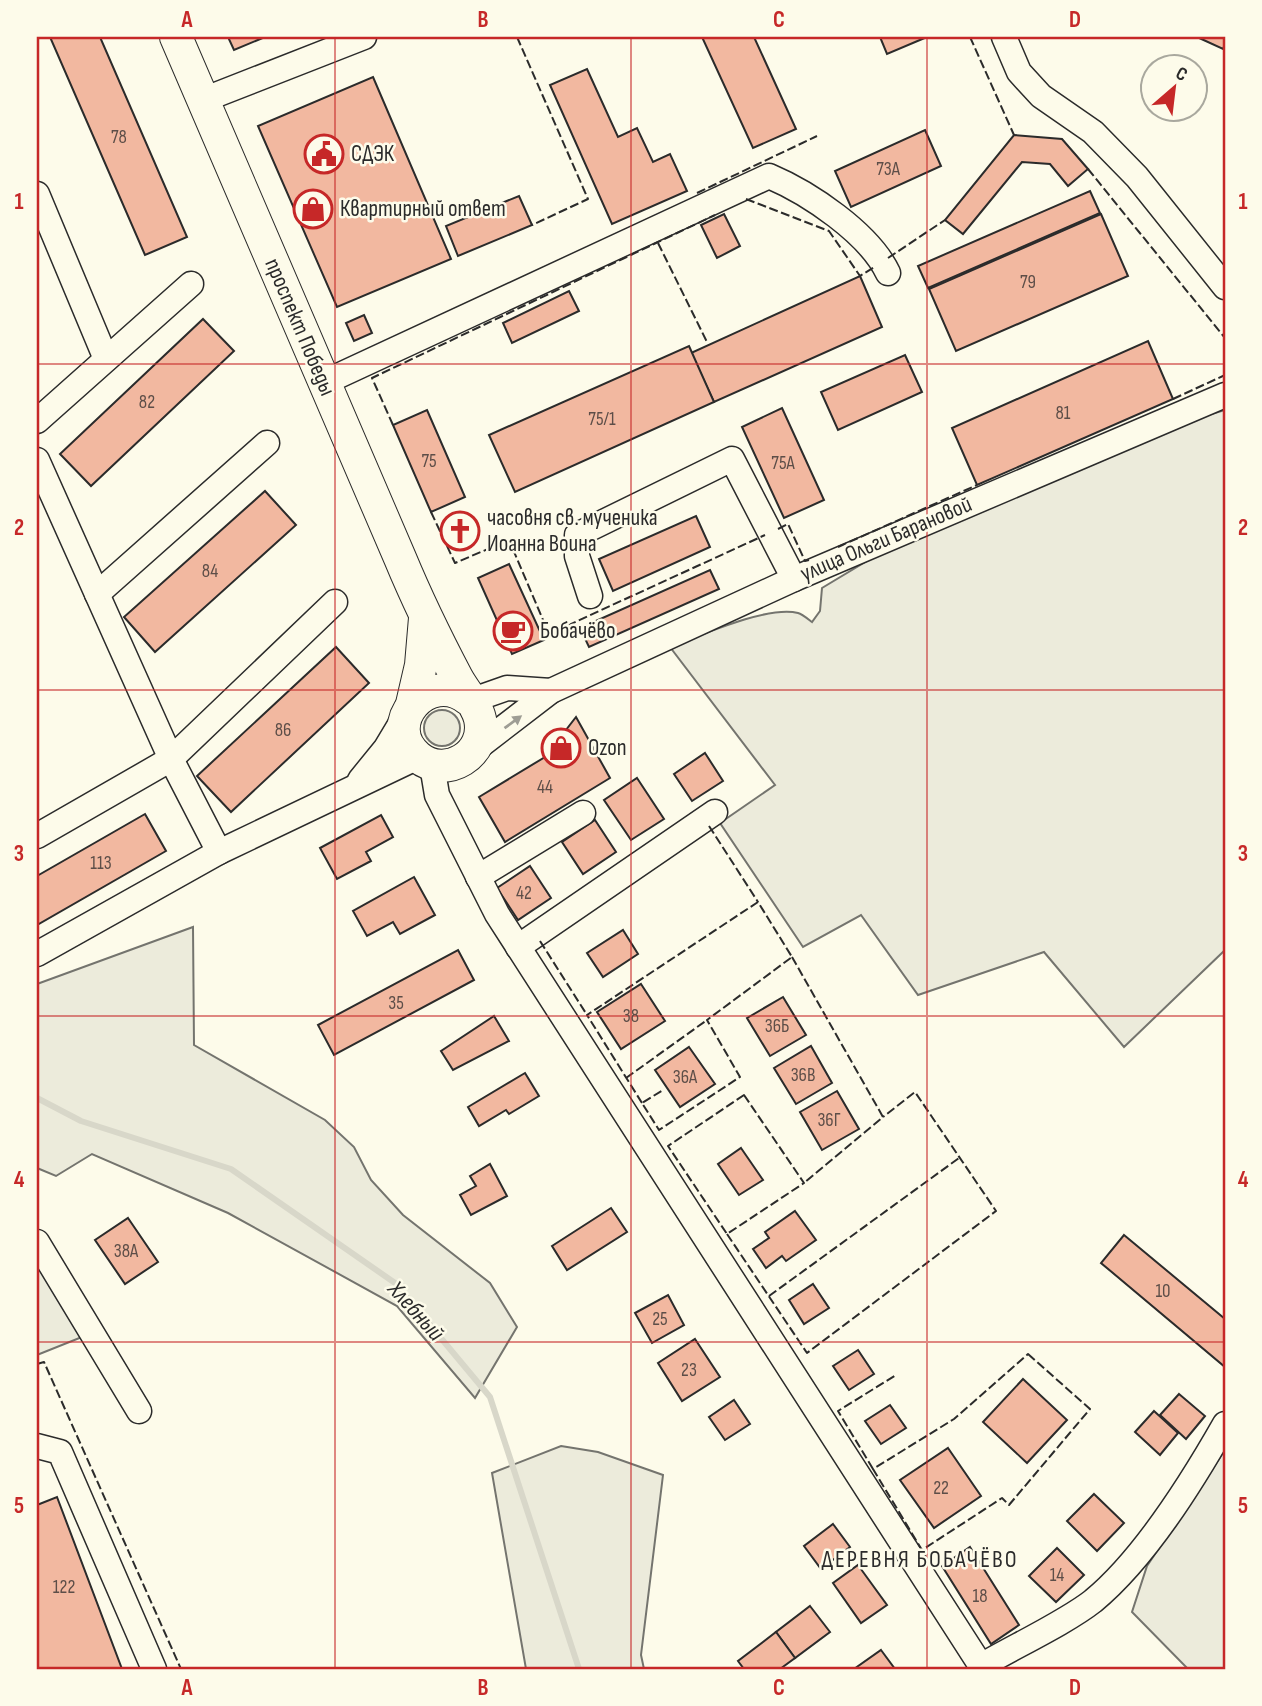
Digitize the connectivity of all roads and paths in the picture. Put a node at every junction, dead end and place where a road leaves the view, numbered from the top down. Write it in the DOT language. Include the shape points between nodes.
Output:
graph roads {
  1 [pos="176,37"];
  2 [pos="364,37"];
  3 [pos="1004,37"];
  4 [pos="203,100"];
  5 [pos="37,194"];
  6 [pos="888,273"];
  7 [pos="191,284"];
  8 [pos="1225,287"];
  9 [pos="106,359"];
  10 [pos="323,383"];
  11 [pos="1225,395"];
  12 [pos="37,421"];
  13 [pos="267,443"];
  14 [pos="37,460"];
  15 [pos="794,579"];
  16 [pos="97,594"];
  17 [pos="590,596"];
  18 [pos="335,602"];
  19 [pos="425,616"];
  20 [pos="551,691"];
  21 [pos="469,700"];
  22 [pos="409,708"];
  23 [pos="473,751"];
  24 [pos="171,759"];
  25 [pos="425,761"];
  26 [pos="349,790"];
  27 [pos="715,812"];
  28 [pos="583,813"];
  29 [pos="37,836"];
  30 [pos="219,852"];
  31 [pos="478,877"];
  32 [pos="518,947"];
  33 [pos="37,954"];
  34 [pos="37,1242"];
  35 [pos="139,1411"];
  36 [pos="1225,1424"];
  37 [pos="37,1446"];
  38 [pos="981,1668"];
  39 [pos="154,1669"];
  1 -- 4 [label="main road, проспект Победы"];
  2 -- 4 [label="street"];
  3 -- 8 [label="street" via="1019,72 1041,96 1093,132 1137,177"];
  4 -- 10 [label="main road, проспект Победы"];
  5 -- 9 [label="street"];
  6 -- 10 [label="street" via="879,255 840,221 798,188 769,176"];
  7 -- 9 [label="street"];
  9 -- 12 [label="street"];
  10 -- 19 [label="main road, проспект Победы"];
  11 -- 15 [label="street, улица Ольги Барановой"];
  13 -- 16 [label="street"];
  14 -- 16 [label="street"];
  15 -- 17 [label="street" via="732,459 577,535 577,556"];
  15 -- 20 [label="street, улица Ольги Барановой"];
  16 -- 24 [label="street"];
  18 -- 24 [label="street"];
  19 -- 21 [label="main road, проспект Победы"];
  19 -- 22 [label="main road, проспект Победы" via="421,665"];
  20 -- 21 [label="street, улица Ольги Барановой" via="508,688"];
  23 -- 20 [label="street, улица Ольги Барановой, one-way"];
  21 -- 22 [label="main road" via="456,691 438,689"];
  21 -- 23 [label="main road, проспект Победы" via="481,727"];
  22 -- 25 [label="main road, проспект Победы" via="406,739"];
  22 -- 26 [label="street" via="369,771"];
  23 -- 25 [label="main road" via="451,765"];
  24 -- 29 [label="street"];
  24 -- 30 [label="street"];
  25 -- 26 [label="street"];
  25 -- 31 [label="street"];
  26 -- 30 [label="street"];
  27 -- 32 [label="street"];
  28 -- 31 [label="street"];
  30 -- 33 [label="street"];
  31 -- 32 [label="street"];
  32 -- 38 [label="street"];
  34 -- 35 [label="street"];
  36 -- 38 [label="street" via="1188,1488 1137,1554 1092,1601"];
  37 -- 39 [label="street" via="60,1452"];
}
